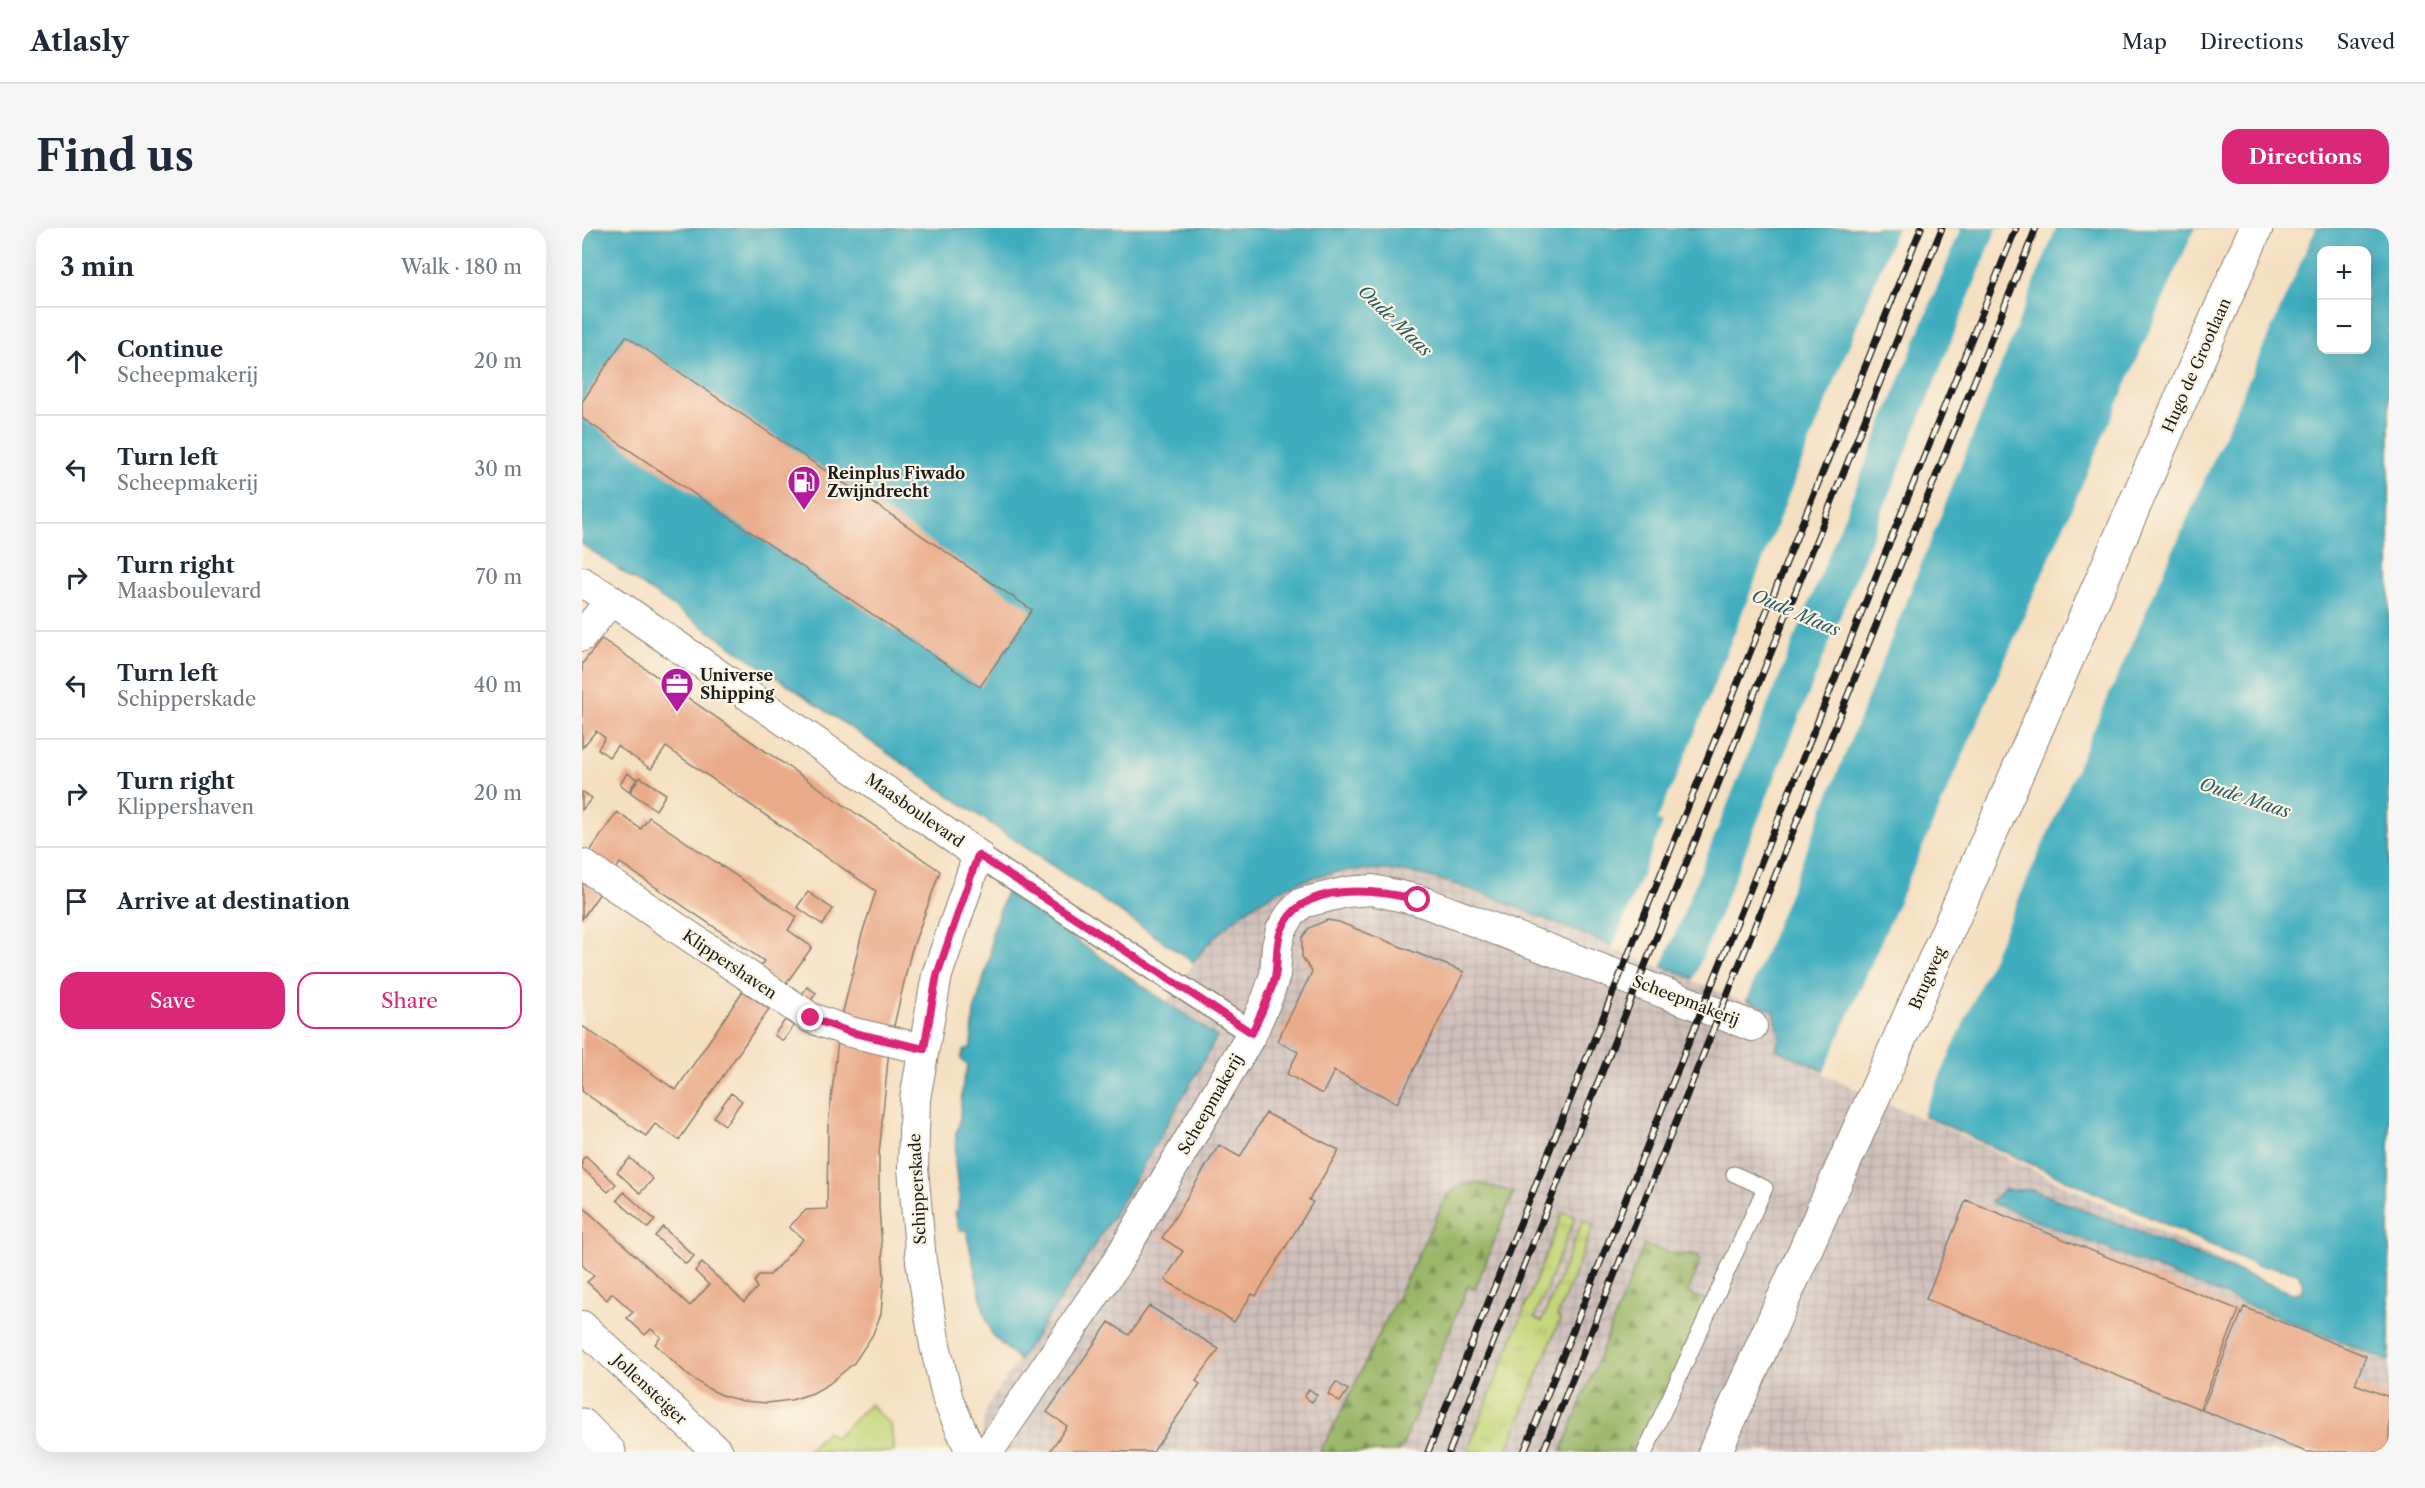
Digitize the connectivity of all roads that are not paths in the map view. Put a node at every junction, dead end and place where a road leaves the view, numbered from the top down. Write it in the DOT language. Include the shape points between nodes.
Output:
graph roads {
  1 [pos="2256,228"];
  2 [pos="2135,502"];
  3 [pos="582,582"];
  4 [pos="611,600"];
  5 [pos="582,636"];
  6 [pos="978,855"];
  7 [pos="582,864"];
  8 [pos="1752,1026"];
  9 [pos="1252,1033"];
  10 [pos="924,1049"];
  11 [pos="1734,1174"];
  12 [pos="582,1326"];
  13 [pos="582,1425"];
  14 [pos="609,1452"];
  15 [pos="718,1452"];
  16 [pos="971,1452"];
  17 [pos="988,1452"];
  18 [pos="1645,1452"];
  19 [pos="1714,1452"];
  1 -- 2 [label="main road, Hugo de Grootlaan"];
  2 -- 19 [label="main road, Brugweg"];
  3 -- 4 [label="street, Maasboulevard"];
  4 -- 5 [label="street"];
  4 -- 6 [label="street, Maasboulevard"];
  6 -- 9 [label="street, Maasboulevard"];
  6 -- 10 [label="street, Schipperskade" via="937,975"];
  7 -- 10 [label="street, Klippershaven" via="811,1018 850,1032"];
  8 -- 9 [label="street, Scheepmakerij" via="1444,909 1372,890 1325,896 1302,903 1291,914 1281,930 1275,975"];
  9 -- 17 [label="street, Scheepmakerij" via="1117,1262"];
  10 -- 16 [label="street, Schipperskade" via="915,1099 913,1168 921,1261 948,1400"];
  11 -- 18 [label="lane" via="1765,1188"];
  12 -- 15 [label="street, Jollensteiger"];
  13 -- 14 [label="main road"];
}
